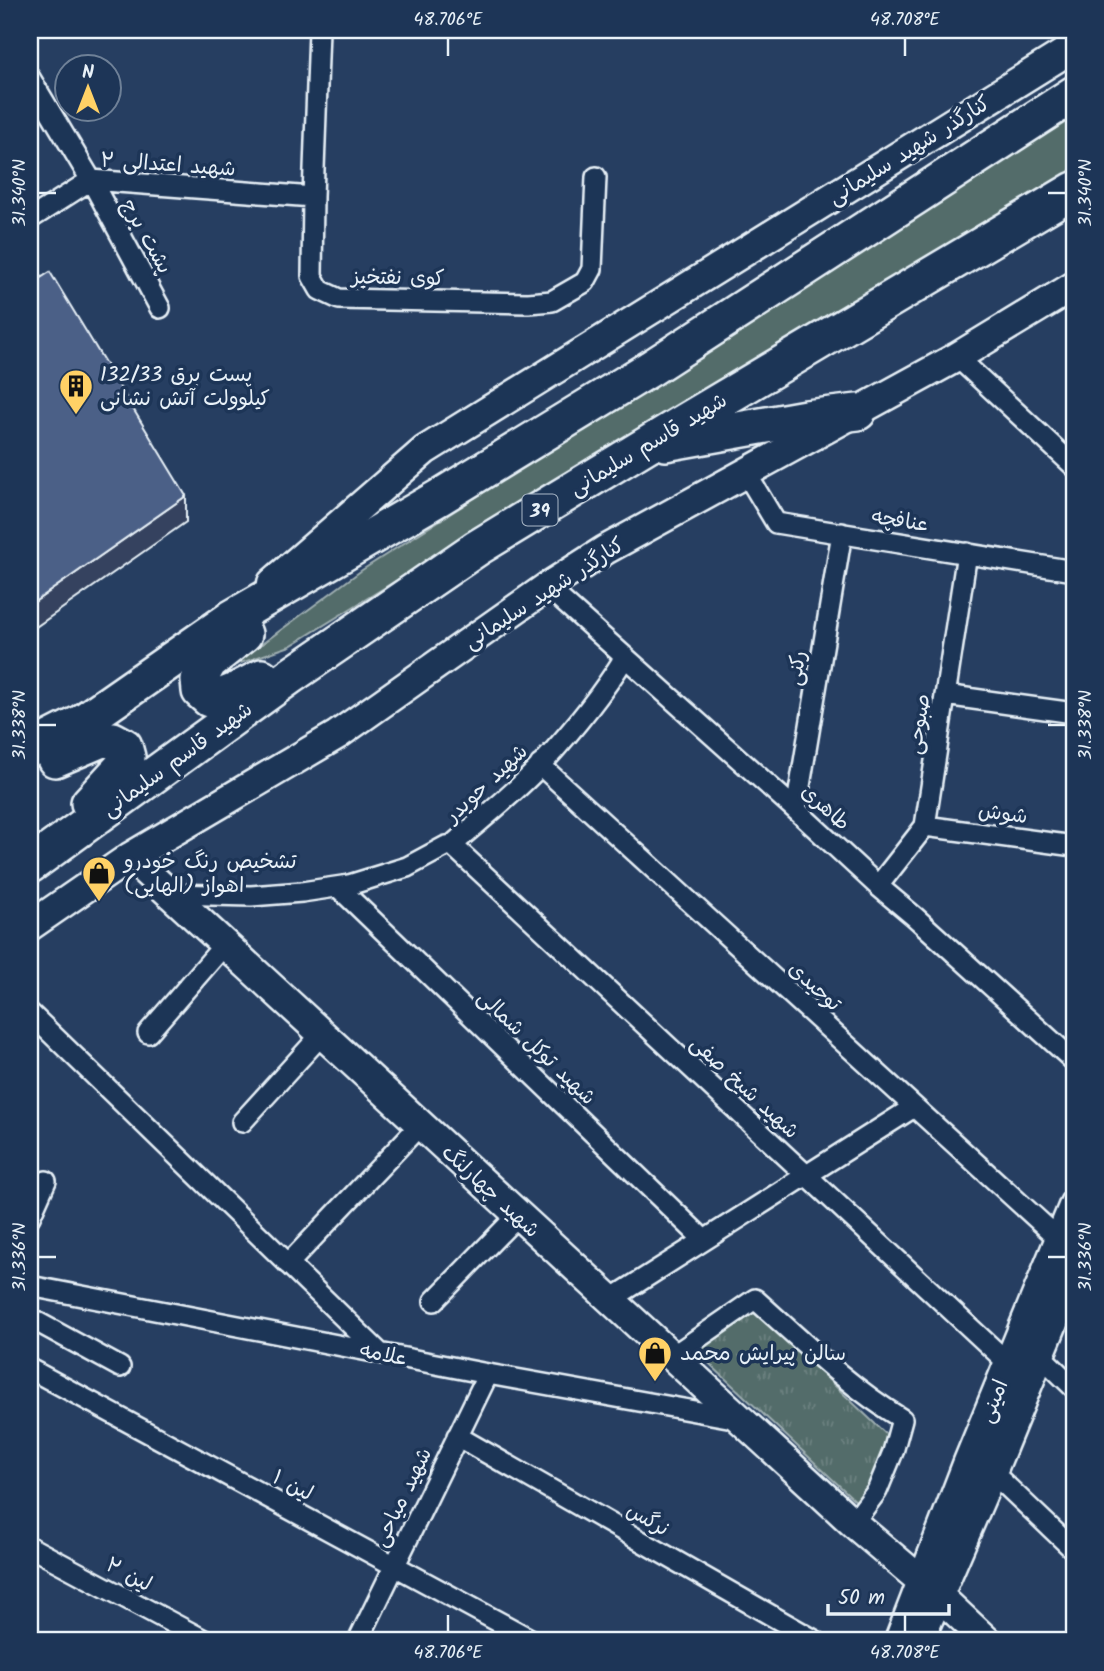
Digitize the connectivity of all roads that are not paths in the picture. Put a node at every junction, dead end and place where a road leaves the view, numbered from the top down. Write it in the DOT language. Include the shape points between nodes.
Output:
graph roads {
  1 [pos="319,30"];
  2 [pos="1074,47"];
  3 [pos="30,78"];
  4 [pos="1074,94"];
  5 [pos="596,177"];
  6 [pos="91,180"];
  7 [pos="1074,190"];
  8 [pos="313,197"];
  9 [pos="30,219"];
  10 [pos="1074,286"];
  11 [pos="160,308"];
  12 [pos="957,357"];
  13 [pos="858,412"];
  14 [pos="644,446"];
  15 [pos="1074,466"];
  16 [pos="746,473"];
  17 [pos="842,533"];
  18 [pos="348,551"];
  19 [pos="967,553"];
  20 [pos="1074,570"];
  21 [pos="547,587"];
  22 [pos="232,618"];
  23 [pos="362,627"];
  24 [pos="625,657"];
  25 [pos="945,695"];
  26 [pos="1074,713"];
  27 [pos="30,749"];
  28 [pos="540,765"];
  29 [pos="30,768"];
  30 [pos="796,810"];
  31 [pos="925,826"];
  32 [pos="452,845"];
  33 [pos="1074,846"];
  34 [pos="130,857"];
  35 [pos="30,858"];
  36 [pos="30,865"];
  37 [pos="878,886"];
  38 [pos="338,887"];
  39 [pos="170,894"];
  40 [pos="30,926"];
  41 [pos="225,944"];
  42 [pos="30,1013"];
  43 [pos="148,1033"];
  44 [pos="322,1034"];
  45 [pos="1074,1061"];
  46 [pos="914,1107"];
  47 [pos="242,1122"];
  48 [pos="421,1125"];
  49 [pos="806,1175"];
  50 [pos="46,1181"];
  51 [pos="1074,1204"];
  52 [pos="518,1215"];
  53 [pos="30,1217"];
  54 [pos="1059,1239"];
  55 [pos="704,1240"];
  56 [pos="289,1264"];
  57 [pos="1074,1272"];
  58 [pos="30,1286"];
  59 [pos="610,1300"];
  60 [pos="434,1301"];
  61 [pos="30,1318"];
  62 [pos="380,1353"];
  63 [pos="1040,1356"];
  64 [pos="671,1357"];
  65 [pos="1008,1363"];
  66 [pos="120,1367"];
  67 [pos="30,1369"];
  68 [pos="488,1374"];
  69 [pos="1074,1388"];
  70 [pos="739,1419"];
  71 [pos="457,1436"];
  72 [pos="992,1472"];
  73 [pos="853,1523"];
  74 [pos="30,1547"];
  75 [pos="1074,1550"];
  76 [pos="394,1566"];
  77 [pos="926,1598"];
  78 [pos="206,1641"];
  79 [pos="358,1641"];
  80 [pos="534,1641"];
  81 [pos="816,1641"];
  82 [pos="899,1641"];
  83 [pos="919,1641"];
  84 [pos="958,1641"];
  85 [pos="987,1641"];
  1 -- 8 [label="street, کوی نفتخیز"];
  2 -- 22 [label="street, کنارگذر شهید سلیمانی" via="425,450"];
  3 -- 6 [label="street, پشت برج"];
  4 -- 18 [label="highway" via="651,369"];
  5 -- 8 [label="street, کوی نفتخیز" via="592,269 585,282 552,301 528,303 339,299 320,290 312,276"];
  6 -- 8 [label="street, شهید اعتدالی ۲"];
  6 -- 9 [label="street, شهید اعتدالی ۲"];
  6 -- 11 [label="street, پشت برج"];
  7 -- 14 [label="highway, شهید قاسم سلیمانی / 39"];
  10 -- 12 [label="street, کنارگذر شهید سلیمانی"];
  12 -- 13 [label="street, کنارگذر شهید سلیمانی"];
  12 -- 15 [label="street"];
  13 -- 14 [label="highway"];
  13 -- 16 [label="street, کنارگذر شهید سلیمانی"];
  14 -- 23 [label="highway, شهید قاسم سلیمانی / 39" via="477,548"];
  16 -- 17 [label="street, عنافچه" via="776,523"];
  16 -- 21 [label="street, کنارگذر شهید سلیمانی"];
  17 -- 19 [label="street, عنافچه"];
  17 -- 30 [label="street, رکنی"];
  18 -- 22 [label="highway"];
  18 -- 23 [label="highway" via="209,662 198,680 200,691 209,699 218,698"];
  19 -- 20 [label="street, عنافچه"];
  19 -- 25 [label="street, صبوحی"];
  21 -- 24 [label="street, طاهری"];
  21 -- 34 [label="street, کنارگذر شهید سلیمانی" via="337,735"];
  22 -- 27 [label="highway" via="81,723"];
  23 -- 36 [label="highway, شهید قاسم سلیمانی / 39"];
  24 -- 28 [label="street, شهید حویدر" via="587,712"];
  24 -- 30 [label="street, طاهری"];
  25 -- 26 [label="street"];
  25 -- 31 [label="street, صبوحی"];
  28 -- 32 [label="street, شهید حویدر"];
  28 -- 46 [label="street, توحیدی"];
  29 -- 35 [label="highway" via="102,738 124,746 127,757 86,806"];
  30 -- 37 [label="street, طاهری"];
  31 -- 33 [label="street, شوش"];
  31 -- 37 [label="street, صبوحی"];
  32 -- 38 [label="street, شهید حویدر" via="407,866"];
  32 -- 49 [label="street, شهید شیخ صفی"];
  34 -- 39 [label="street, شهید چهارلنگ"];
  34 -- 40 [label="street, کنارگذر شهید سلیمانی"];
  37 -- 45 [label="street, طاهری"];
  38 -- 39 [label="street, شهید حویدر" via="251,896"];
  38 -- 55 [label="street, شهید توکل شمالی"];
  39 -- 41 [label="street, شهید چهارلنگ"];
  41 -- 43 [label="street"];
  41 -- 44 [label="street, شهید چهارلنگ"];
  42 -- 56 [label="street"];
  44 -- 47 [label="street"];
  44 -- 48 [label="street, شهید چهارلنگ"];
  46 -- 49 [label="street"];
  46 -- 54 [label="street, توحیدی"];
  48 -- 52 [label="street, شهید چهارلنگ"];
  48 -- 56 [label="street"];
  49 -- 55 [label="street"];
  49 -- 65 [label="street, شهید شیخ صفی"];
  50 -- 53 [label="street"];
  51 -- 54 [label="street, امینی"];
  52 -- 59 [label="street, شهید چهارلنگ"];
  52 -- 60 [label="street"];
  54 -- 65 [label="street, امینی"];
  55 -- 59 [label="street"];
  56 -- 62 [label="street"];
  57 -- 63 [label="street, امینی"];
  58 -- 62 [label="street, علامه"];
  59 -- 64 [label="street, شهید چهارلنگ"];
  61 -- 66 [label="street"];
  62 -- 68 [label="street, علامه"];
  63 -- 69 [label="street"];
  63 -- 72 [label="street, امینی"];
  64 -- 70 [label="street, شهید چهارلنگ"];
  64 -- 73 [label="street" via="755,1299 873,1402 902,1419 877,1491"];
  65 -- 77 [label="street, امینی"];
  67 -- 76 [label="street, لین ۱"];
  68 -- 70 [label="street, علامه"];
  68 -- 71 [label="street, شهید میاحی"];
  70 -- 73 [label="street, شهید چهارلنگ"];
  71 -- 76 [label="street, شهید میاحی"];
  71 -- 81 [label="street, نرگس"];
  72 -- 75 [label="street"];
  72 -- 77 [label="street, امینی"];
  73 -- 77 [label="street, شهید چهارلنگ"];
  74 -- 78 [label="street, لین ۲"];
  76 -- 79 [label="street, شهید میاحی"];
  76 -- 80 [label="street, لین ۱"];
  77 -- 82 [label="street"];
  77 -- 83 [label="street"];
  77 -- 84 [label="street"];
  77 -- 85 [label="street"];
}
